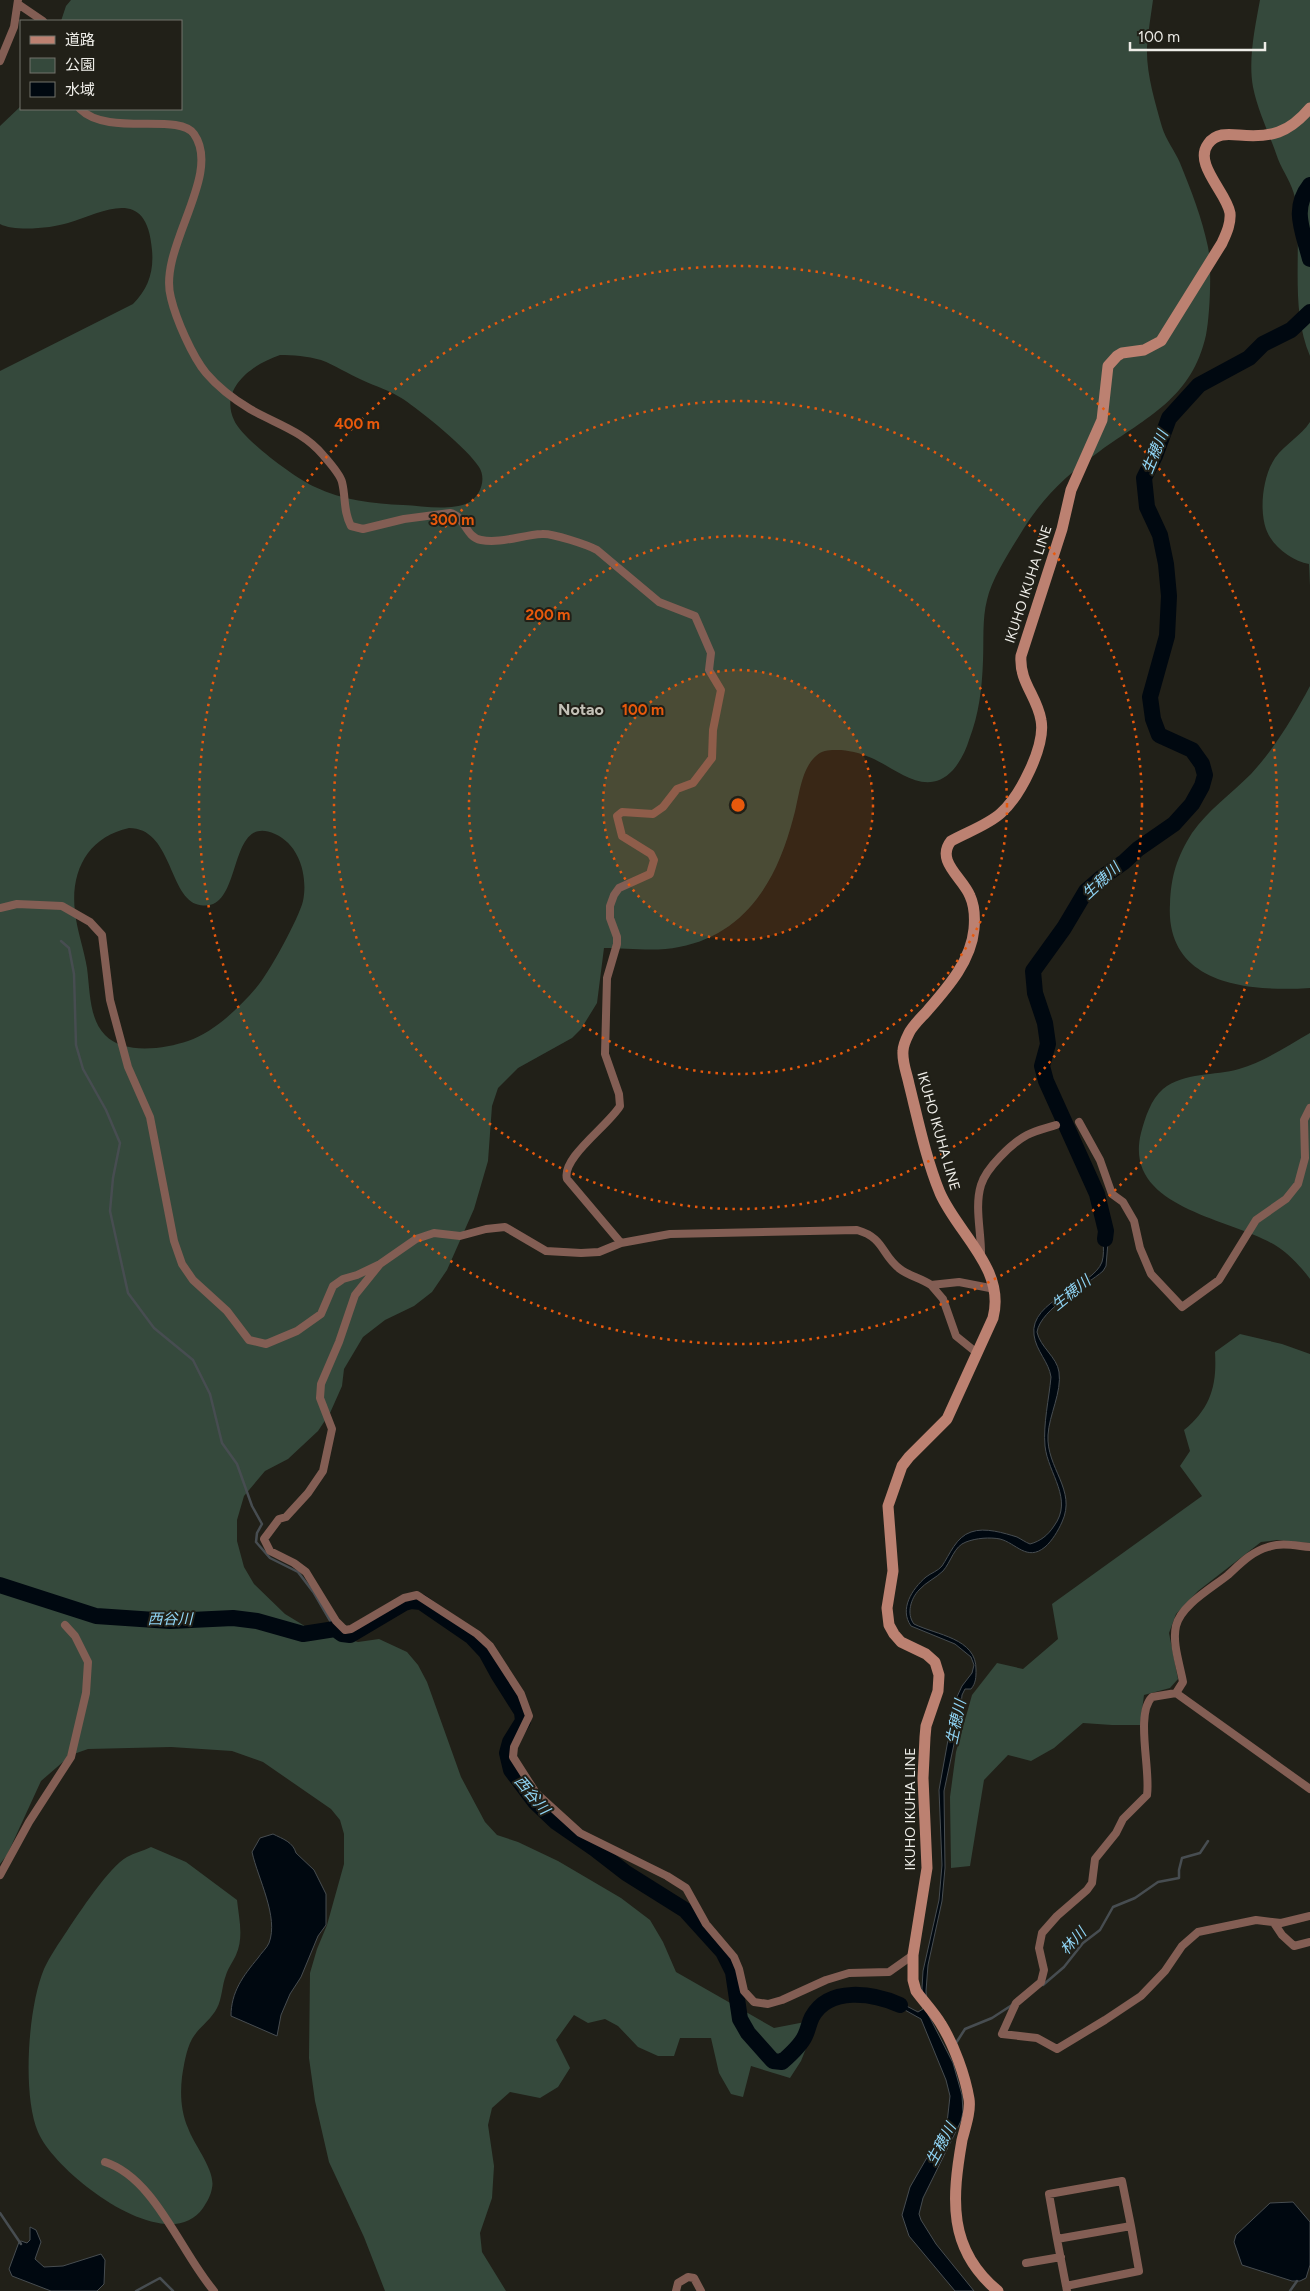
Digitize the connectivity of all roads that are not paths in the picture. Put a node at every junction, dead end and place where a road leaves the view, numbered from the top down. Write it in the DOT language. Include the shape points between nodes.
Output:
graph roads {
  1 [pos="18,2"];
  2 [pos="42,20"];
  3 [pos="0,60"];
  4 [pos="1310,108"];
  5 [pos="82,110"];
  6 [pos="0,908"];
  7 [pos="1310,1108"];
  8 [pos="1080,1122"];
  9 [pos="1056,1125"];
  10 [pos="621,1242"];
  11 [pos="981,1258"];
  12 [pos="380,1264"];
  13 [pos="931,1285"];
  14 [pos="995,1290"];
  15 [pos="977,1353"];
  16 [pos="1310,1547"];
  17 [pos="65,1625"];
  18 [pos="1176,1693"];
  19 [pos="1310,1789"];
  20 [pos="0,1875"];
  21 [pos="1310,1916"];
  22 [pos="1274,1923"];
  23 [pos="1310,1942"];
  24 [pos="913,1955"];
  25 [pos="105,2162"];
  26 [pos="1131,2226"];
  27 [pos="1057,2239"];
  28 [pos="1061,2257"];
  29 [pos="1026,2263"];
  30 [pos="1067,2288"];
  31 [pos="214,2291"];
  32 [pos="676,2291"];
  33 [pos="701,2291"];
  34 [pos="998,2291"];
  1 -- 2 [label="street"];
  1 -- 3 [label="street" via="14,27"];
  4 -- 11 [label="main road, IKUHO IKUHA LINE" via="1294,126 1281,132 1262,137 1221,134 1207,145 1204,161 1230,212 1229,226 1222,243 1161,341 1144,350 1122,353 1108,366 1102,420 1072,490 1021,656 1020,669 1041,721 1039,746 1011,804 1000,815 947,846 949,865 971,896 975,913 973,939 960,969 910,1031 903,1051 912,1100 939,1190 947,1209"];
  5 -- 10 [label="street" via="94,118 134,125 179,125 193,132 201,149 201,173 176,247 170,276 170,296 182,329 206,372 232,396 307,439 322,454 342,481 345,515 351,526 363,529 450,513 481,540 543,534 554,536 597,550 658,602 692,614 697,619 711,653 709,670 722,690 713,730 713,755 693,783 677,789 658,811 653,814 622,812 617,816 622,836 651,854 654,860 650,874 619,888 610,906 617,944 607,978 606,1054 620,1102 617,1111 566,1169 567,1179"];
  6 -- 12 [label="street" via="17,904 62,906 90,922 102,935 110,1000 128,1067 150,1117 174,1241 182,1264 193,1280 219,1302 249,1340 266,1344 297,1331 321,1314 333,1286"];
  7 -- 8 [label="street" via="1304,1120 1305,1158 1298,1184 1286,1199 1256,1220 1218,1280 1182,1307 1151,1274 1140,1248 1134,1221 1123,1202 1112,1194 1100,1160"];
  9 -- 11 [label="street" via="1025,1136 987,1172 981,1184 979,1201"];
  10 -- 12 [label="street" via="599,1252 546,1251 512,1229 497,1227 460,1236 425,1235"];
  10 -- 13 [label="street" via="670,1234 857,1230 878,1241 898,1268"];
  11 -- 14 [label="main road, IKUHO IKUHA LINE"];
  12 -- 24 [label="street" via="354,1298 321,1384 320,1398 332,1428 323,1471 308,1493 264,1536 270,1552 306,1572 345,1630 404,1598 417,1595 477,1634 495,1653 527,1708 528,1721 512,1757 536,1793 580,1833 686,1888 706,1924 734,1957 744,1991 754,2002 768,2004 782,2000 849,1972 889,1972"];
  13 -- 14 [label="street" via="959,1282"];
  13 -- 15 [label="street" via="947,1307 956,1336"];
  14 -- 15 [label="main road, IKUHO IKUHA LINE" via="995,1309"];
  15 -- 24 [label="main road, IKUHO IKUHA LINE" via="942,1427 918,1446 902,1466 888,1506 893,1571 887,1608 889,1625 901,1642 935,1662 939,1675 938,1690 926,1726 923,1778 927,1868"];
  16 -- 18 [label="street" via="1274,1545 1262,1549 1213,1584 1182,1614 1176,1627 1176,1641 1183,1682"];
  17 -- 20 [label="street" via="75,1636 88,1662 86,1693 71,1757"];
  18 -- 19 [label="street"];
  18 -- 22 [label="street" via="1152,1697 1147,1704 1145,1798 1123,1818 1116,1833 1095,1859 1092,1883 1087,1890 1042,1933 1039,1948 1044,1970 1041,1982 1015,2005 1002,2034 1037,2038 1057,2048 1141,1996 1192,1935 1205,1929 1256,1920"];
  21 -- 22 [label="street"];
  22 -- 23 [label="street" via="1294,1946"];
  24 -- 34 [label="main road, IKUHO IKUHA LINE" via="914,1984 941,2024 970,2101 956,2178 956,2219 968,2255"];
  25 -- 31 [label="street" via="126,2172 143,2189"];
  26 -- 27 [label="street"];
  26 -- 27 [label="street" via="1122,2181 1049,2194"];
  26 -- 30 [label="street" via="1140,2271"];
  27 -- 28 [label="street"];
  28 -- 29 [label="street"];
  28 -- 30 [label="street"];
  32 -- 33 [label="street" via="678,2283 688,2277 694,2278"];
}
